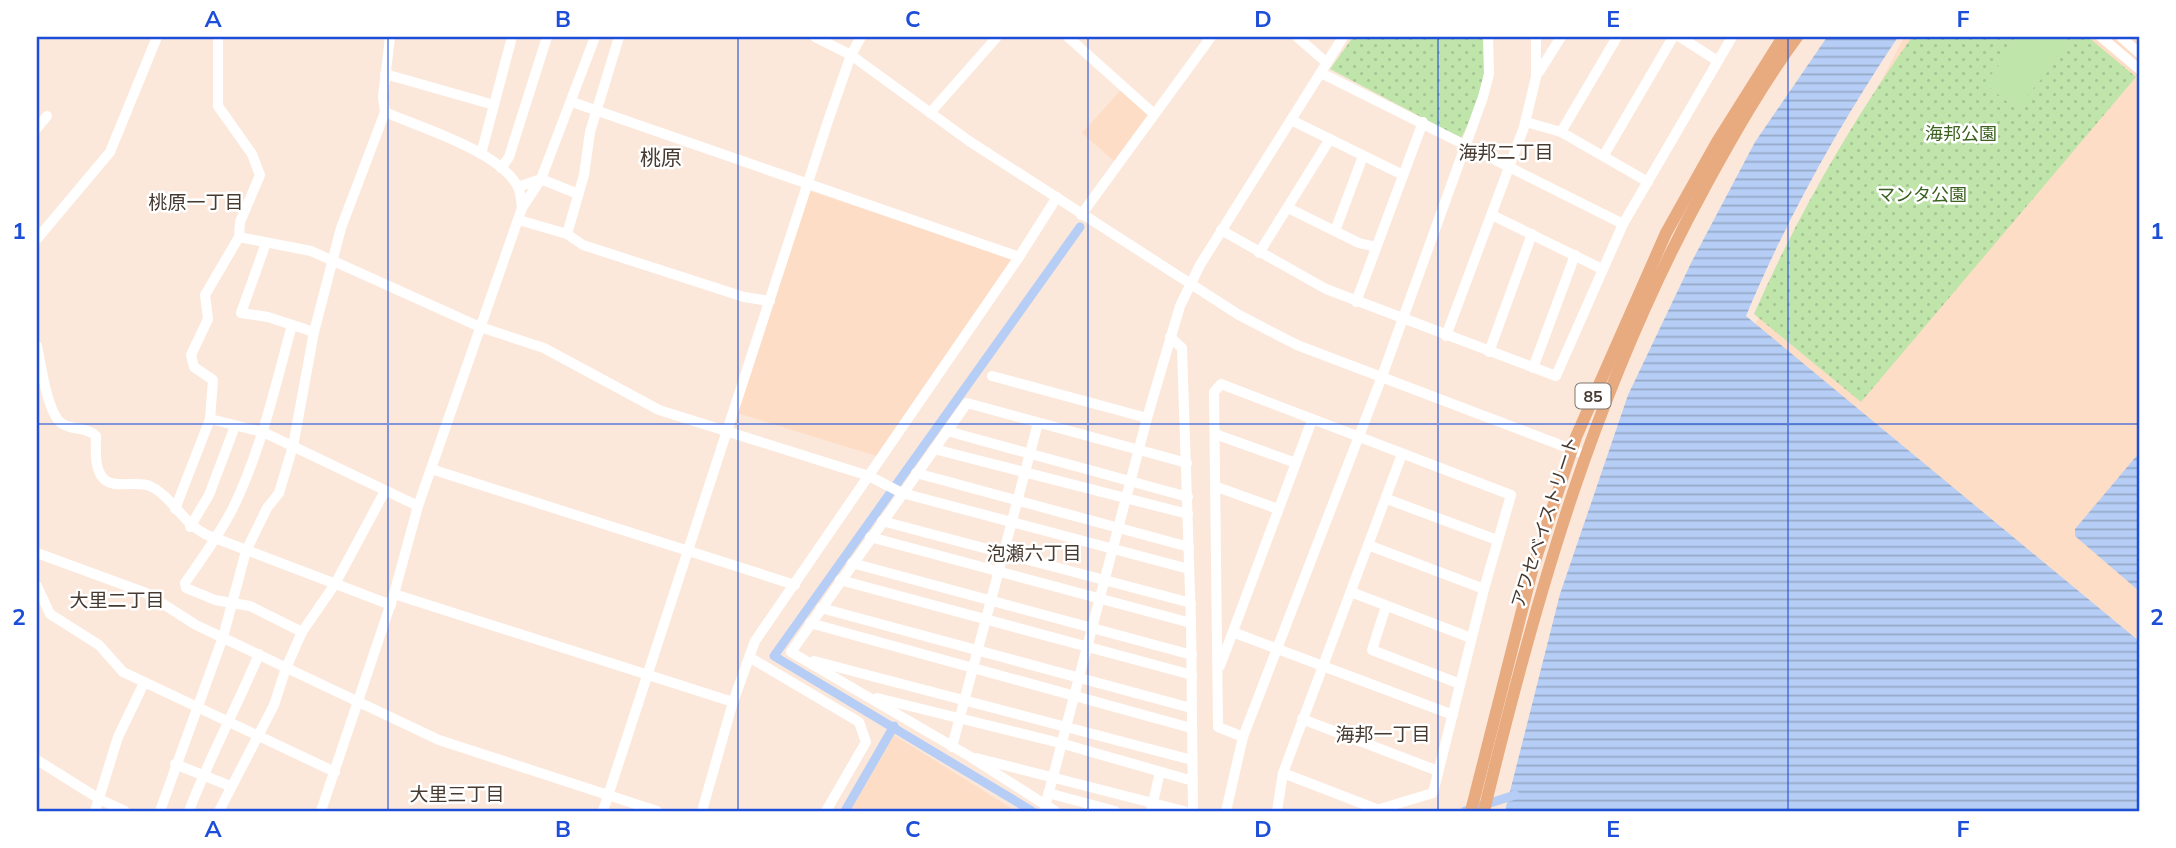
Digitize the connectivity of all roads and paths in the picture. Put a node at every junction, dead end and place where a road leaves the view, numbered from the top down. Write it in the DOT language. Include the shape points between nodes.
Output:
graph roads {
  1 [pos="157,37"];
  2 [pos="218,37"];
  3 [pos="390,37"];
  4 [pos="512,37"];
  5 [pos="547,37"];
  6 [pos="595,37"];
  7 [pos="620,37"];
  8 [pos="816,37"];
  9 [pos="861,37"];
  10 [pos="997,37"];
  11 [pos="1068,37"];
  12 [pos="1211,37"];
  13 [pos="1297,37"];
  14 [pos="1343,37"];
  15 [pos="1488,37"];
  16 [pos="1536,37"];
  17 [pos="1561,37"];
  18 [pos="1617,37"];
  19 [pos="1673,37"];
  20 [pos="1679,37"];
  21 [pos="1732,37"];
  22 [pos="1783,37"];
  23 [pos="1797,37"];
  24 [pos="2101,37"];
  25 [pos="2121,37"];
  26 [pos="2139,53"];
  27 [pos="851,55"];
  28 [pos="1716,60"];
  29 [pos="1324,68"];
  30 [pos="2139,69"];
  31 [pos="385,74"];
  32 [pos="1536,77"];
  33 [pos="572,102"];
  34 [pos="494,104"];
  35 [pos="597,109"];
  36 [pos="385,112"];
  37 [pos="930,113"];
  38 [pos="1154,114"];
  39 [pos="47,116"];
  40 [pos="1291,120"];
  41 [pos="1423,122"];
  42 [pos="1526,122"];
  43 [pos="37,128"];
  44 [pos="1561,132"];
  45 [pos="1330,139"];
  46 [pos="1466,144"];
  47 [pos="481,154"];
  48 [pos="1604,155"];
  49 [pos="1363,156"];
  50 [pos="1510,166"];
  51 [pos="501,167"];
  52 [pos="1403,175"];
  53 [pos="541,179"];
  54 [pos="1648,182"];
  55 [pos="807,185"];
  56 [pos="518,187"];
  57 [pos="578,194"];
  58 [pos="1057,197"];
  59 [pos="523,208"];
  60 [pos="1288,208"];
  61 [pos="1081,215"];
  62 [pos="1492,215"];
  63 [pos="519,220"];
  64 [pos="1623,224"];
  65 [pos="1221,230"];
  66 [pos="1335,230"];
  67 [pos="567,234"];
  68 [pos="1532,234"];
  69 [pos="239,237"];
  70 [pos="37,239"];
  71 [pos="266,243"];
  72 [pos="1376,247"];
  73 [pos="1259,253"];
  74 [pos="1574,255"];
  75 [pos="1019,257"];
  76 [pos="333,261"];
  77 [pos="1602,269"];
  78 [pos="1190,286"];
  79 [pos="770,301"];
  80 [pos="1356,302"];
  81 [pos="1402,320"];
  82 [pos="292,325"];
  83 [pos="480,327"];
  84 [pos="314,332"];
  85 [pos="1446,336"];
  86 [pos="1170,337"];
  87 [pos="37,346"];
  88 [pos="1489,352"];
  89 [pos="1533,368"];
  90 [pos="992,376"];
  91 [pos="1381,379"];
  92 [pos="1147,418"];
  93 [pos="211,419"];
  94 [pos="1312,420"];
  95 [pos="1038,423"];
  96 [pos="235,426"];
  97 [pos="727,430"];
  98 [pos="947,431"];
  99 [pos="263,432"];
  100 [pos="1215,434"];
  101 [pos="1357,438"];
  102 [pos="293,446"];
  103 [pos="934,449"];
  104 [pos="1571,449"];
  105 [pos="1139,450"];
  106 [pos="1030,454"];
  107 [pos="1402,454"];
  108 [pos="1584,454"];
  109 [pos="1187,463"];
  110 [pos="1296,463"];
  111 [pos="431,469"];
  112 [pos="1025,473"];
  113 [pos="916,474"];
  114 [pos="869,476"];
  115 [pos="1131,481"];
  116 [pos="1217,486"];
  117 [pos="385,491"];
  118 [pos="902,493"];
  119 [pos="1188,497"];
  120 [pos="1126,498"];
  121 [pos="1387,499"];
  122 [pos="1017,502"];
  123 [pos="418,506"];
  124 [pos="175,509"];
  125 [pos="1278,509"];
  126 [pos="1188,514"];
  127 [pos="881,522"];
  128 [pos="1012,522"];
  129 [pos="190,527"];
  130 [pos="1118,529"];
  131 [pos="214,537"];
  132 [pos="870,537"];
  133 [pos="1497,540"];
  134 [pos="1368,545"];
  135 [pos="1189,547"];
  136 [pos="1113,549"];
  137 [pos="687,550"];
  138 [pos="246,551"];
  139 [pos="37,553"];
  140 [pos="1003,554"];
  141 [pos="852,563"];
  142 [pos="1189,569"];
  143 [pos="998,572"];
  144 [pos="840,580"];
  145 [pos="1105,580"];
  146 [pos="335,584"];
  147 [pos="795,585"];
  148 [pos="37,586"];
  149 [pos="1484,589"];
  150 [pos="1351,592"];
  151 [pos="394,594"];
  152 [pos="1101,598"];
  153 [pos="990,601"];
  154 [pos="232,603"];
  155 [pos="1191,603"];
  156 [pos="391,605"];
  157 [pos="1386,606"];
  158 [pos="821,608"];
  159 [pos="985,620"];
  160 [pos="810,623"];
  161 [pos="1191,623"];
  162 [pos="1092,628"];
  163 [pos="302,632"];
  164 [pos="1235,633"];
  165 [pos="223,637"];
  166 [pos="1471,638"];
  167 [pos="1087,647"];
  168 [pos="1278,649"];
  169 [pos="977,651"];
  170 [pos="260,654"];
  171 [pos="1192,655"];
  172 [pos="749,657"];
  173 [pos="800,657"];
  174 [pos="1321,666"];
  175 [pos="286,668"];
  176 [pos="973,668"];
  177 [pos="1218,671"];
  178 [pos="647,673"];
  179 [pos="1192,675"];
  180 [pos="1079,678"];
  181 [pos="144,683"];
  182 [pos="1460,684"];
  183 [pos="866,695"];
  184 [pos="1073,696"];
  185 [pos="964,699"];
  186 [pos="358,702"];
  187 [pos="733,702"];
  188 [pos="198,707"];
  189 [pos="1191,708"];
  190 [pos="1453,715"];
  191 [pos="959,718"];
  192 [pos="1302,719"];
  193 [pos="230,723"];
  194 [pos="1064,726"];
  195 [pos="1191,728"];
  196 [pos="256,737"];
  197 [pos="1243,737"];
  198 [pos="1060,743"];
  199 [pos="952,747"];
  200 [pos="969,756"];
  201 [pos="37,760"];
  202 [pos="1192,760"];
  203 [pos="175,764"];
  204 [pos="1438,771"];
  205 [pos="335,772"];
  206 [pos="1160,772"];
  207 [pos="1283,773"];
  208 [pos="203,774"];
  209 [pos="1052,776"];
  210 [pos="1193,781"];
  211 [pos="230,786"];
  212 [pos="1048,793"];
  213 [pos="608,796"];
  214 [pos="101,800"];
  215 [pos="1152,807"];
  216 [pos="1048,809"];
  217 [pos="1376,810"];
  218 [pos="95,811"];
  219 [pos="125,811"];
  220 [pos="160,811"];
  221 [pos="189,811"];
  222 [pos="219,811"];
  223 [pos="321,811"];
  224 [pos="603,811"];
  225 [pos="657,811"];
  226 [pos="702,811"];
  227 [pos="825,811"];
  228 [pos="1115,811"];
  229 [pos="1184,811"];
  230 [pos="1193,811"];
  231 [pos="1226,811"];
  232 [pos="1277,811"];
  233 [pos="1471,811"];
  234 [pos="1484,811"];
  1 -- 70 [label="street" via="110,152"];
  2 -- 69 [label="street" via="218,106 252,154 260,175 240,222"];
  3 -- 31 [label="street"];
  4 -- 34 [label="street"];
  5 -- 51 [label="street" via="509,158"];
  6 -- 33 [label="street"];
  7 -- 35 [label="street"];
  8 -- 27 [label="street"];
  9 -- 27 [label="street"];
  10 -- 37 [label="street"];
  11 -- 38 [label="street"];
  12 -- 38 [label="street"];
  13 -- 29 [label="street"];
  14 -- 29 [label="street"];
  15 -- 46 [label="street" via="1489,74"];
  16 -- 32 [label="street"];
  17 -- 32 [label="street"];
  18 -- 44 [label="street"];
  19 -- 48 [label="street"];
  20 -- 28 [label="street"];
  21 -- 28 [label="street"];
  22 -- 104 [label="main road, アワセベイストリート / 85" via="1667,233"];
  23 -- 108 [label="main road, アワセベイストリート / 85" via="1726,148 1677,239 1643,308"];
  24 -- 30 [label="street"];
  25 -- 26 [label="street"];
  27 -- 37 [label="street"];
  27 -- 55 [label="street"];
  28 -- 54 [label="street"];
  29 -- 40 [label="street"];
  29 -- 41 [label="street"];
  31 -- 34 [label="street"];
  31 -- 36 [label="street"];
  32 -- 42 [label="street"];
  33 -- 35 [label="street"];
  33 -- 53 [label="street"];
  34 -- 47 [label="street"];
  35 -- 55 [label="street"];
  35 -- 57 [label="street"];
  36 -- 47 [label="street"];
  36 -- 76 [label="street"];
  37 -- 58 [label="street"];
  38 -- 61 [label="street"];
  39 -- 43 [label="street"];
  40 -- 45 [label="street"];
  40 -- 65 [label="street"];
  41 -- 46 [label="street"];
  41 -- 52 [label="street"];
  42 -- 44 [label="street"];
  42 -- 50 [label="street"];
  44 -- 48 [label="street"];
  45 -- 49 [label="street"];
  45 -- 60 [label="street"];
  46 -- 50 [label="street"];
  46 -- 81 [label="street"];
  47 -- 51 [label="street"];
  48 -- 54 [label="street"];
  49 -- 52 [label="street"];
  49 -- 66 [label="street"];
  50 -- 62 [label="street"];
  50 -- 64 [label="street"];
  51 -- 56 [label="street"];
  52 -- 72 [label="street"];
  53 -- 56 [label="street"];
  53 -- 57 [label="street"];
  53 -- 59 [label="street"];
  54 -- 64 [label="street"];
  55 -- 75 [label="street"];
  55 -- 79 [label="street"];
  56 -- 59 [label="street"];
  57 -- 67 [label="street"];
  58 -- 61 [label="street"];
  58 -- 75 [label="street"];
  59 -- 63 [label="street"];
  60 -- 66 [label="street"];
  60 -- 73 [label="street"];
  61 -- 78 [label="street"];
  62 -- 68 [label="street"];
  62 -- 85 [label="street"];
  63 -- 67 [label="street"];
  63 -- 83 [label="street"];
  64 -- 77 [label="street"];
  65 -- 73 [label="street"];
  65 -- 78 [label="street"];
  66 -- 72 [label="street"];
  67 -- 79 [label="street" via="583,245 744,297"];
  68 -- 74 [label="street"];
  68 -- 88 [label="street"];
  69 -- 71 [label="street"];
  69 -- 93 [label="street" via="205,295 208,319 191,355 194,368 213,380"];
  71 -- 76 [label="street" via="311,251"];
  71 -- 82 [label="street" via="241,313"];
  72 -- 80 [label="street"];
  73 -- 80 [label="street"];
  74 -- 77 [label="street"];
  74 -- 89 [label="street"];
  75 -- 114 [label="street"];
  76 -- 83 [label="street"];
  76 -- 84 [label="street"];
  77 -- 89 [label="street" via="1556,376"];
  78 -- 86 [label="street"];
  78 -- 91 [label="street" via="1297,345"];
  79 -- 97 [label="street"];
  80 -- 81 [label="street"];
  81 -- 85 [label="street"];
  81 -- 91 [label="street"];
  82 -- 84 [label="street"];
  82 -- 99 [label="street"];
  83 -- 97 [label="street" via="544,348 640,402"];
  83 -- 111 [label="street"];
  84 -- 102 [label="street"];
  85 -- 88 [label="street"];
  86 -- 92 [label="street"];
  86 -- 109 [label="street" via="1182,348"];
  87 -- 124 [label="street" via="58,421 96,436 100,476 107,482 147,485"];
  88 -- 89 [label="street"];
  90 -- 92 [label="street"];
  91 -- 101 [label="street"];
  91 -- 104 [label="street"];
  92 -- 105 [label="street"];
  93 -- 96 [label="street"];
  93 -- 124 [label="street"];
  94 -- 100 [label="street" via="1221,384 1214,392"];
  94 -- 101 [label="street"];
  94 -- 110 [label="street"];
  95 -- 98 [label="street" via="967,403"];
  95 -- 105 [label="street"];
  95 -- 106 [label="street"];
  96 -- 99 [label="street"];
  96 -- 129 [label="street" via="209,495"];
  97 -- 114 [label="street"];
  97 -- 137 [label="street"];
  98 -- 103 [label="street"];
  98 -- 106 [label="street"];
  99 -- 102 [label="street"];
  99 -- 131 [label="street" via="235,503"];
  100 -- 110 [label="street"];
  100 -- 116 [label="street"];
  101 -- 107 [label="street"];
  101 -- 168 [label="street"];
  102 -- 117 [label="street"];
  102 -- 138 [label="street" via="279,493"];
  103 -- 112 [label="street"];
  103 -- 113 [label="street"];
  104 -- 108 [label="street"];
  104 -- 233 [label="main road, アワセベイストリート / 85" via="1533,567"];
  105 -- 109 [label="street"];
  105 -- 115 [label="street"];
  106 -- 112 [label="street"];
  106 -- 115 [label="street"];
  107 -- 121 [label="street"];
  107 -- 133 [label="street" via="1511,495"];
  108 -- 234 [label="main road, アワセベイストリート / 85" via="1545,572"];
  109 -- 119 [label="street"];
  110 -- 125 [label="street"];
  111 -- 123 [label="street"];
  111 -- 137 [label="street"];
  112 -- 120 [label="street"];
  112 -- 122 [label="street"];
  113 -- 118 [label="street"];
  113 -- 122 [label="street"];
  114 -- 118 [label="street"];
  114 -- 147 [label="street"];
  115 -- 119 [label="street"];
  115 -- 120 [label="street"];
  116 -- 125 [label="street"];
  116 -- 177 [label="street"];
  117 -- 123 [label="street"];
  117 -- 146 [label="street"];
  118 -- 127 [label="street"];
  118 -- 128 [label="street"];
  119 -- 126 [label="street"];
  120 -- 126 [label="street"];
  120 -- 130 [label="street"];
  121 -- 133 [label="street"];
  121 -- 134 [label="street"];
  122 -- 128 [label="street"];
  122 -- 130 [label="street"];
  123 -- 151 [label="street"];
  124 -- 129 [label="street"];
  125 -- 164 [label="street"];
  126 -- 135 [label="street"];
  127 -- 132 [label="street"];
  127 -- 140 [label="street"];
  128 -- 136 [label="street"];
  128 -- 140 [label="street"];
  129 -- 131 [label="street"];
  130 -- 135 [label="street"];
  130 -- 136 [label="street"];
  131 -- 138 [label="street"];
  131 -- 154 [label="street" via="186,588"];
  132 -- 141 [label="street"];
  132 -- 143 [label="street"];
  133 -- 149 [label="street"];
  134 -- 149 [label="street"];
  134 -- 150 [label="street"];
  135 -- 142 [label="street"];
  136 -- 142 [label="street"];
  136 -- 145 [label="street"];
  137 -- 147 [label="street"];
  137 -- 178 [label="street"];
  138 -- 146 [label="street"];
  138 -- 154 [label="street"];
  139 -- 165 [label="street" via="146,593 178,617"];
  140 -- 143 [label="street"];
  140 -- 145 [label="street"];
  141 -- 144 [label="street"];
  141 -- 153 [label="street"];
  142 -- 155 [label="street"];
  143 -- 152 [label="street"];
  143 -- 153 [label="street"];
  144 -- 158 [label="street"];
  144 -- 159 [label="street"];
  145 -- 152 [label="street"];
  145 -- 155 [label="street"];
  146 -- 156 [label="street"];
  146 -- 163 [label="street"];
  147 -- 172 [label="street" via="755,641"];
  148 -- 181 [label="street" via="50,614 99,645 122,672"];
  149 -- 166 [label="street"];
  150 -- 157 [label="street"];
  150 -- 174 [label="street"];
  151 -- 156 [label="street"];
  151 -- 178 [label="street"];
  152 -- 161 [label="street"];
  152 -- 162 [label="street"];
  153 -- 159 [label="street"];
  153 -- 162 [label="street"];
  154 -- 163 [label="street"];
  154 -- 165 [label="street"];
  155 -- 161 [label="street"];
  156 -- 186 [label="street"];
  157 -- 166 [label="street"];
  157 -- 182 [label="street" via="1372,650"];
  158 -- 160 [label="street"];
  158 -- 169 [label="street"];
  159 -- 167 [label="street"];
  159 -- 169 [label="street"];
  160 -- 173 [label="street" via="791,652"];
  160 -- 176 [label="street"];
  161 -- 171 [label="street"];
  162 -- 167 [label="street"];
  162 -- 171 [label="street"];
  163 -- 175 [label="street"];
  164 -- 168 [label="street"];
  164 -- 177 [label="street"];
  165 -- 170 [label="street"];
  165 -- 188 [label="street"];
  166 -- 182 [label="street"];
  167 -- 179 [label="street"];
  167 -- 180 [label="street"];
  168 -- 174 [label="street"];
  168 -- 197 [label="street"];
  169 -- 176 [label="street"];
  169 -- 180 [label="street"];
  170 -- 175 [label="street"];
  170 -- 193 [label="street"];
  171 -- 179 [label="street"];
  172 -- 187 [label="street"];
  172 -- 227 [label="street" via="859,722 866,742"];
  173 -- 183 [label="street"];
  173 -- 185 [label="street"];
  174 -- 190 [label="street"];
  174 -- 192 [label="street"];
  175 -- 186 [label="street"];
  175 -- 196 [label="street" via="274,705"];
  176 -- 184 [label="street"];
  176 -- 185 [label="street"];
  177 -- 197 [label="street" via="1218,727"];
  178 -- 187 [label="street"];
  178 -- 213 [label="street"];
  179 -- 189 [label="street"];
  180 -- 184 [label="street"];
  180 -- 189 [label="street"];
  181 -- 188 [label="street"];
  181 -- 214 [label="street" via="118,737"];
  182 -- 190 [label="street"];
  183 -- 191 [label="street"];
  183 -- 199 [label="street"];
  184 -- 194 [label="street"];
  184 -- 195 [label="street"];
  185 -- 191 [label="street"];
  185 -- 194 [label="street"];
  186 -- 205 [label="street"];
  186 -- 213 [label="street" via="439,740"];
  187 -- 226 [label="street"];
  188 -- 193 [label="street"];
  188 -- 203 [label="street"];
  189 -- 195 [label="street"];
  190 -- 204 [label="street"];
  191 -- 198 [label="street"];
  191 -- 199 [label="street"];
  192 -- 204 [label="street"];
  192 -- 207 [label="street"];
  193 -- 196 [label="street"];
  193 -- 208 [label="street"];
  194 -- 198 [label="street"];
  194 -- 202 [label="street"];
  195 -- 202 [label="street"];
  196 -- 205 [label="street"];
  196 -- 211 [label="street"];
  197 -- 231 [label="street"];
  198 -- 206 [label="street"];
  198 -- 209 [label="street"];
  199 -- 200 [label="street"];
  200 -- 209 [label="street"];
  200 -- 216 [label="street"];
  201 -- 214 [label="street"];
  202 -- 210 [label="street"];
  203 -- 208 [label="street"];
  203 -- 220 [label="street"];
  204 -- 217 [label="street" via="1433,793"];
  205 -- 223 [label="street"];
  206 -- 210 [label="street"];
  206 -- 215 [label="street"];
  207 -- 217 [label="street"];
  207 -- 232 [label="street"];
  208 -- 211 [label="street"];
  208 -- 221 [label="street"];
  209 -- 212 [label="street"];
  209 -- 215 [label="street"];
  210 -- 230 [label="street"];
  211 -- 222 [label="street"];
  212 -- 216 [label="street"];
  212 -- 228 [label="street"];
  213 -- 224 [label="street"];
  213 -- 225 [label="street"];
  214 -- 218 [label="street"];
  214 -- 219 [label="street"];
  215 -- 229 [label="street"];
}
